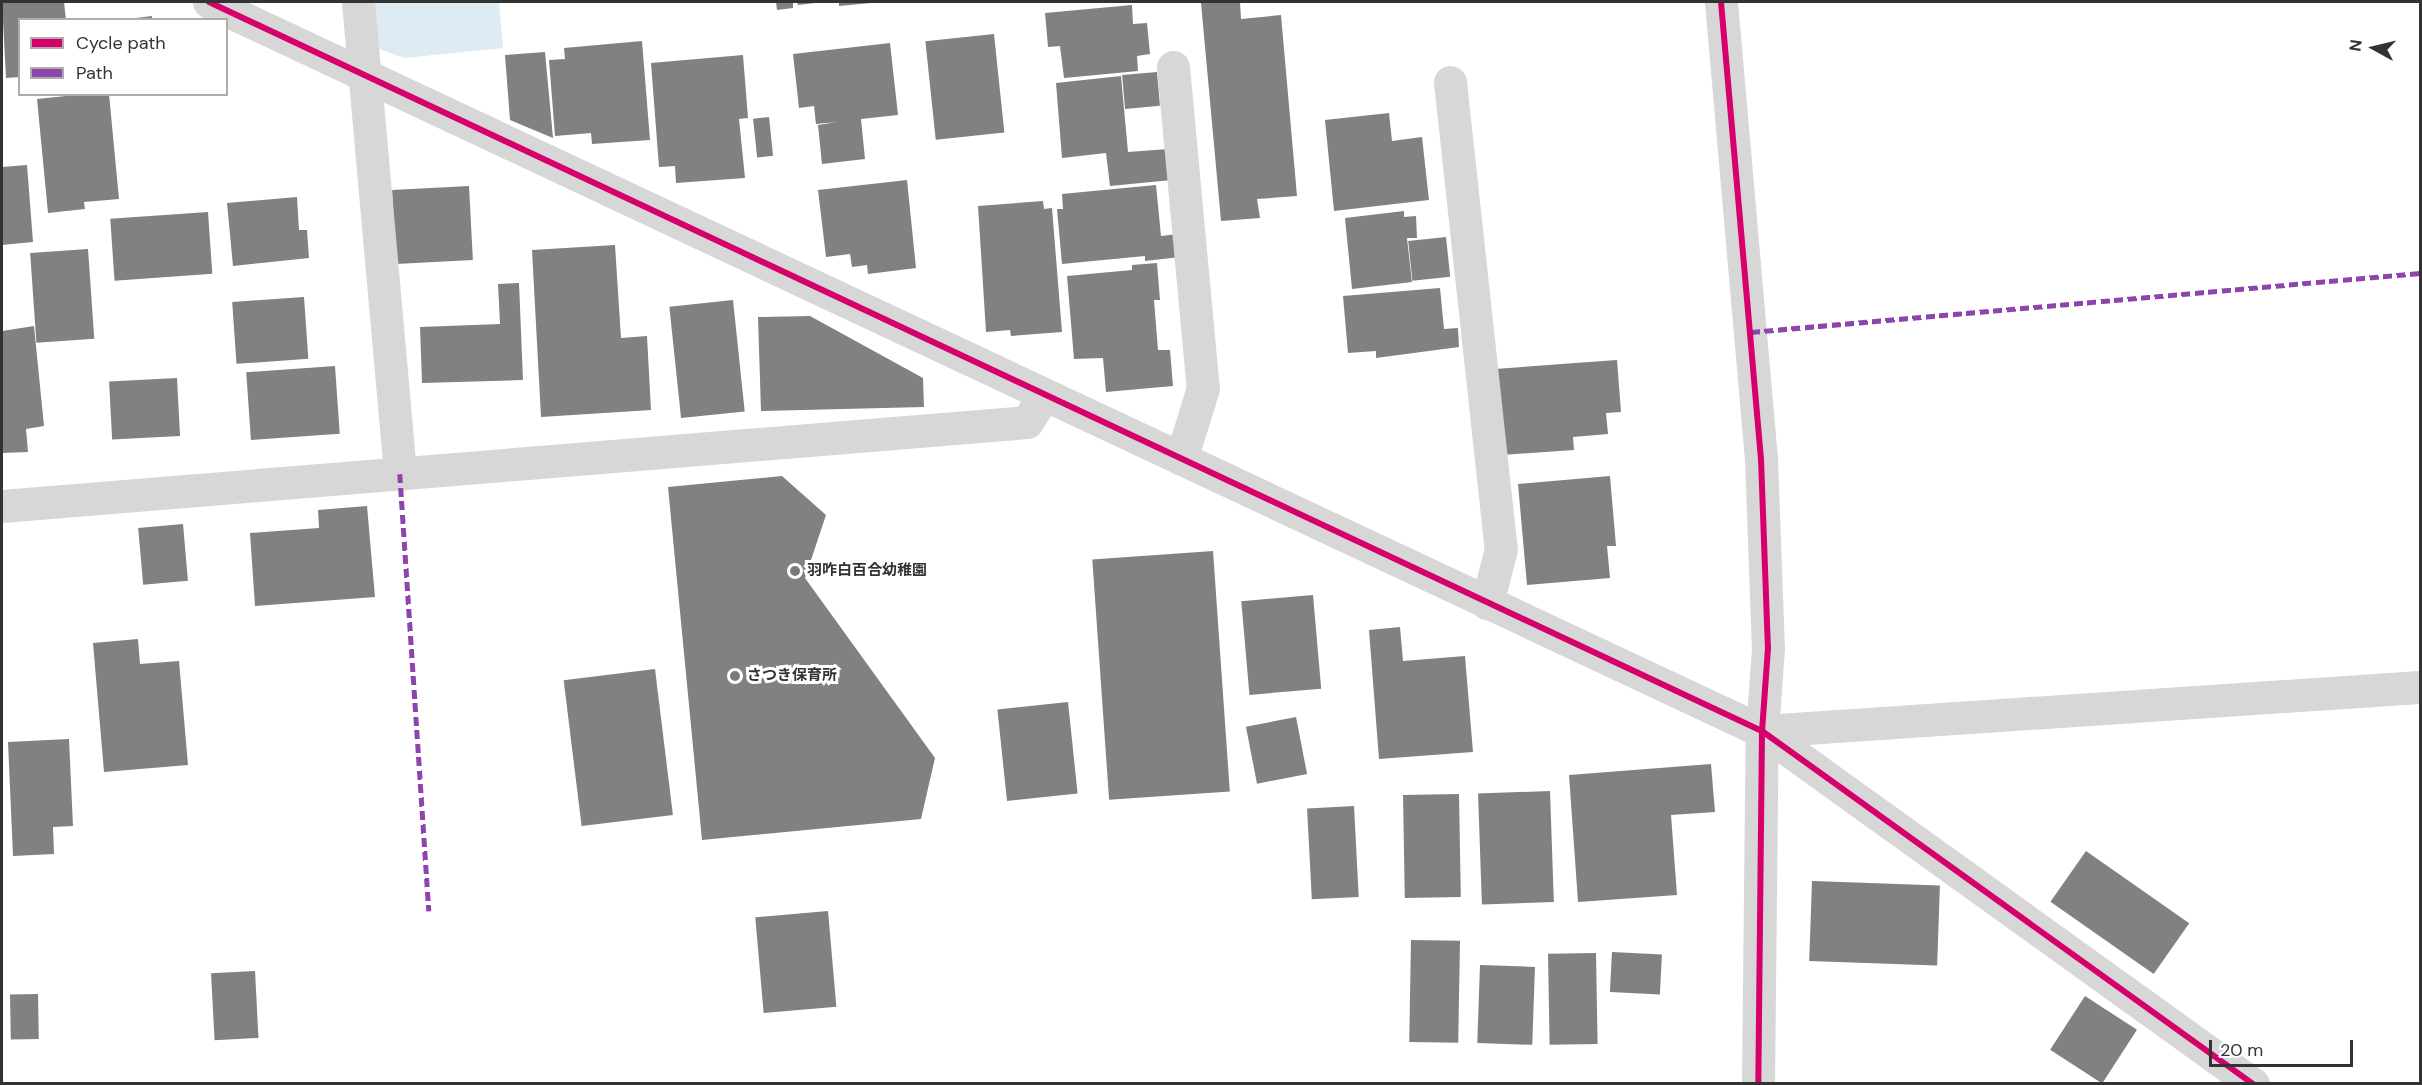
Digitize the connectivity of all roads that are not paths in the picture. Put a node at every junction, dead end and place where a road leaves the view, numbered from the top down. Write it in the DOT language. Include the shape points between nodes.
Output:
graph roads {
  1 [pos="209,2"];
  2 [pos="358,2"];
  3 [pos="1721,2"];
  4 [pos="1173,67"];
  5 [pos="365,74"];
  6 [pos="1450,82"];
  7 [pos="1044,395"];
  8 [pos="1181,459"];
  9 [pos="400,474"];
  10 [pos="2,507"];
  11 [pos="1487,603"];
  12 [pos="2421,687"];
  13 [pos="1762,732"];
  14 [pos="1758,1083"];
  15 [pos="2253,1083"];
  1 -- 5 [label="street"];
  2 -- 5 [label="street"];
  3 -- 13 [label="street" via="1761,459 1768,648"];
  4 -- 8 [label="street" via="1203,388"];
  5 -- 7 [label="street"];
  5 -- 9 [label="street"];
  6 -- 11 [label="street" via="1501,549"];
  7 -- 8 [label="street"];
  7 -- 9 [label="street" via="1027,422"];
  8 -- 11 [label="street"];
  9 -- 10 [label="street"];
  11 -- 13 [label="street"];
  12 -- 13 [label="street"];
  13 -- 14 [label="street"];
  13 -- 15 [label="street"];
}
